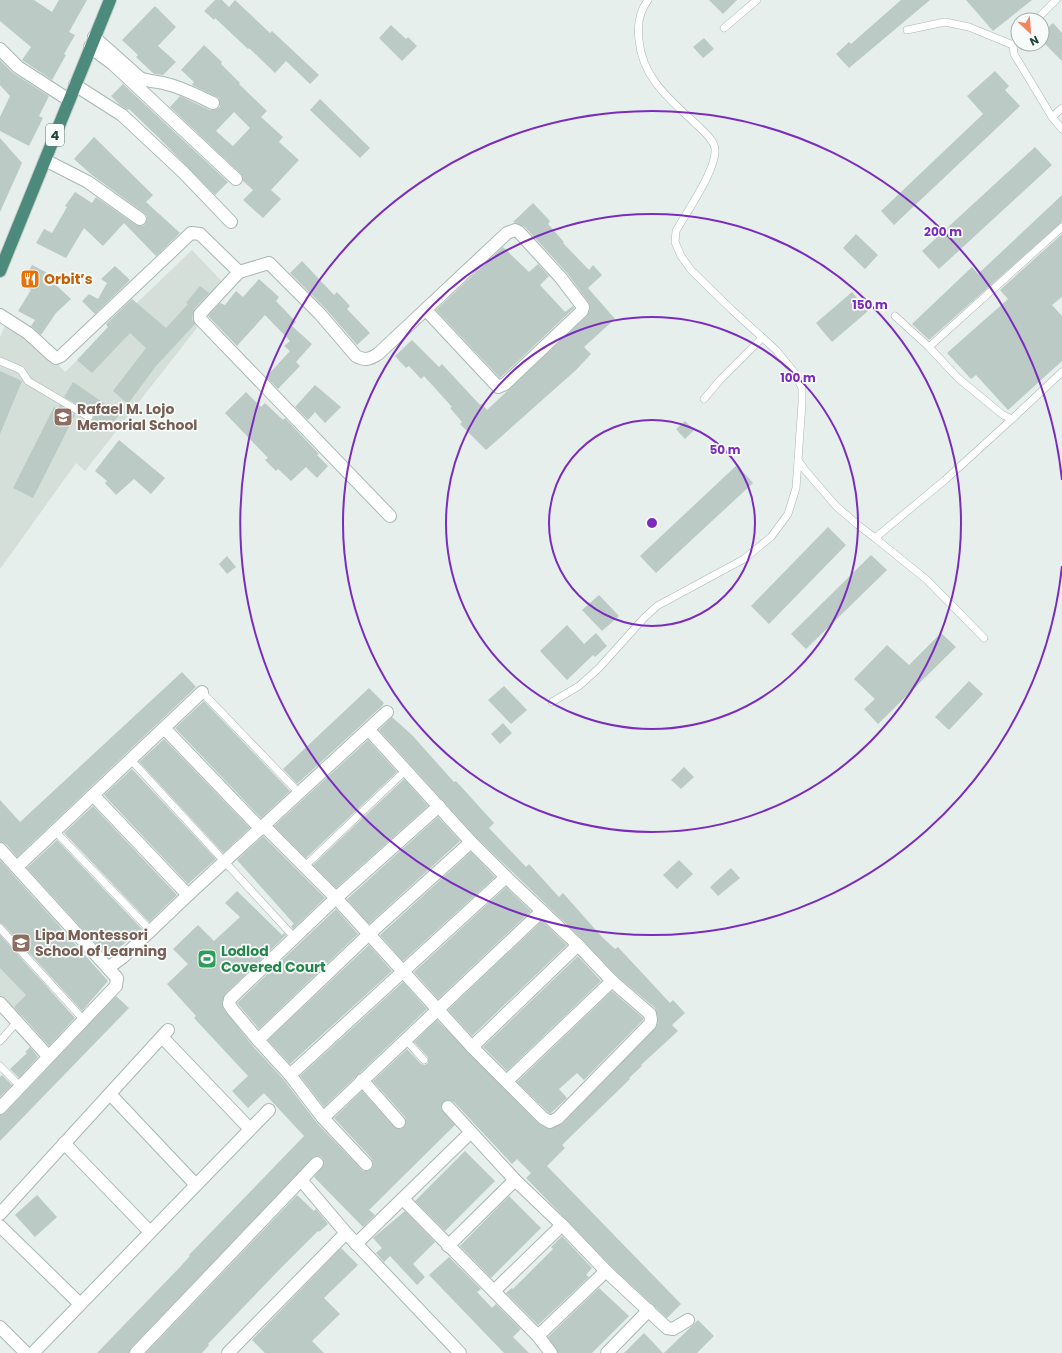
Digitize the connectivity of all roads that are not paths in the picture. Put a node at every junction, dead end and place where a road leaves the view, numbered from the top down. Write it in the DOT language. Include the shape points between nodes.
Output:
graph roads {
  1 [pos="110,0"];
  2 [pos="648,0"];
  3 [pos="756,0"];
  4 [pos="1056,0"];
  5 [pos="1044,12"];
  6 [pos="724,28"];
  7 [pos="907,30"];
  8 [pos="92,42"];
  9 [pos="1010,44"];
  10 [pos="0,49"];
  11 [pos="1014,52"];
  12 [pos="75,86"];
  13 [pos="69,100"];
  14 [pos="213,103"];
  15 [pos="1062,108"];
  16 [pos="1052,117"];
  17 [pos="1062,129"];
  18 [pos="45,160"];
  19 [pos="236,179"];
  20 [pos="140,219"];
  21 [pos="231,222"];
  22 [pos="1062,228"];
  23 [pos="0,271"];
  24 [pos="239,272"];
  25 [pos="426,310"];
  26 [pos="0,315"];
  27 [pos="895,316"];
  28 [pos="762,338"];
  29 [pos="929,347"];
  30 [pos="0,361"];
  31 [pos="1062,372"];
  32 [pos="704,399"];
  33 [pos="89,417"];
  34 [pos="1012,419"];
  35 [pos="798,460"];
  36 [pos="390,516"];
  37 [pos="875,538"];
  38 [pos="984,638"];
  39 [pos="202,692"];
  40 [pos="552,702"];
  41 [pos="387,712"];
  42 [pos="164,728"];
  43 [pos="369,730"];
  44 [pos="131,760"];
  45 [pos="406,770"];
  46 [pos="300,794"];
  47 [pos="93,795"];
  48 [pos="439,806"];
  49 [pos="262,828"];
  50 [pos="55,831"];
  51 [pos="472,842"];
  52 [pos="0,848"];
  53 [pos="225,862"];
  54 [pos="305,866"];
  55 [pos="16,867"];
  56 [pos="506,877"];
  57 [pos="188,895"];
  58 [pos="336,898"];
  59 [pos="542,911"];
  60 [pos="0,928"];
  61 [pos="151,931"];
  62 [pos="369,934"];
  63 [pos="294,937"];
  64 [pos="578,945"];
  65 [pos="108,968"];
  66 [pos="403,971"];
  67 [pos="612,981"];
  68 [pos="0,1004"];
  69 [pos="437,1009"];
  70 [pos="83,1019"];
  71 [pos="18,1022"];
  72 [pos="406,1039"];
  73 [pos="0,1040"];
  74 [pos="258,1040"];
  75 [pos="472,1047"];
  76 [pos="48,1056"];
  77 [pos="424,1060"];
  78 [pos="0,1066"];
  79 [pos="290,1075"];
  80 [pos="362,1080"];
  81 [pos="507,1081"];
  82 [pos="20,1086"];
  83 [pos="110,1094"];
  84 [pos="0,1108"];
  85 [pos="448,1108"];
  86 [pos="269,1110"];
  87 [pos="323,1118"];
  88 [pos="399,1122"];
  89 [pos="250,1129"];
  90 [pos="470,1133"];
  91 [pos="64,1143"];
  92 [pos="316,1163"];
  93 [pos="366,1164"];
  94 [pos="301,1180"];
  95 [pos="515,1180"];
  96 [pos="196,1185"];
  97 [pos="403,1199"];
  98 [pos="0,1214"];
  99 [pos="562,1225"];
  100 [pos="0,1226"];
  101 [pos="150,1232"];
  102 [pos="346,1233"];
  103 [pos="356,1244"];
  104 [pos="448,1246"];
  105 [pos="606,1271"];
  106 [pos="494,1291"];
  107 [pos="80,1304"];
  108 [pos="649,1310"];
  109 [pos="688,1320"];
  110 [pos="0,1327"];
  111 [pos="538,1336"];
  112 [pos="26,1353"];
  113 [pos="33,1353"];
  114 [pos="136,1353"];
  115 [pos="228,1353"];
  116 [pos="460,1353"];
  117 [pos="551,1353"];
  118 [pos="607,1353"];
  1 -- 8 [label="highway, 4"];
  2 -- 28 [label="lane" via="643,7 638,26 640,50 646,70 662,93 710,138 715,149 712,166 676,231 675,242 691,270"];
  3 -- 6 [label="lane"];
  4 -- 5 [label="lane"];
  7 -- 9 [label="lane" via="945,22 969,27"];
  8 -- 12 [label="highway, 4"];
  8 -- 14 [label="street" via="140,78 148,82 166,83"];
  8 -- 19 [label="street"];
  10 -- 13 [label="street" via="18,67"];
  11 -- 16 [label="lane"];
  12 -- 13 [label="highway, 4"];
  12 -- 21 [label="street" via="122,115 183,172"];
  13 -- 18 [label="highway, 4"];
  15 -- 16 [label="lane"];
  16 -- 17 [label="lane"];
  18 -- 20 [label="street" via="88,182"];
  18 -- 23 [label="highway, 4"];
  22 -- 29 [label="lane"];
  24 -- 25 [label="street" via="269,263 362,360 378,354"];
  24 -- 26 [label="street" via="200,234 191,233 56,358 28,333"];
  24 -- 36 [label="street" via="200,314 200,319"];
  25 -- 25 [label="street" via="507,233 515,230 561,278 583,307 582,311 538,354 498,387"];
  27 -- 29 [label="lane"];
  28 -- 32 [label="lane"];
  28 -- 35 [label="lane" via="794,372 802,388"];
  29 -- 34 [label="lane" via="958,378 1003,415"];
  30 -- 33 [label="lane" via="22,370 28,381"];
  31 -- 34 [label="lane"];
  34 -- 37 [label="lane" via="945,480"];
  35 -- 37 [label="lane" via="813,482 836,506"];
  35 -- 40 [label="lane" via="796,488 788,514 771,537 744,559 657,606 599,668 579,686"];
  37 -- 38 [label="lane" via="927,580"];
  39 -- 42 [label="street"];
  39 -- 46 [label="lane"];
  41 -- 43 [label="street"];
  42 -- 44 [label="street"];
  42 -- 49 [label="street"];
  43 -- 45 [label="street"];
  43 -- 46 [label="street"];
  44 -- 47 [label="street"];
  44 -- 53 [label="lane"];
  45 -- 48 [label="street"];
  45 -- 54 [label="lane"];
  46 -- 49 [label="street"];
  47 -- 50 [label="street"];
  47 -- 57 [label="street"];
  48 -- 51 [label="street"];
  48 -- 58 [label="street"];
  49 -- 53 [label="street"];
  49 -- 54 [label="street"];
  50 -- 55 [label="street"];
  50 -- 61 [label="lane"];
  51 -- 56 [label="street"];
  51 -- 62 [label="street"];
  52 -- 55 [label="street"];
  53 -- 57 [label="street"];
  53 -- 63 [label="lane"];
  54 -- 58 [label="street"];
  55 -- 65 [label="street"];
  56 -- 59 [label="street"];
  56 -- 66 [label="street"];
  57 -- 61 [label="street"];
  58 -- 62 [label="street"];
  58 -- 63 [label="street"];
  59 -- 64 [label="street"];
  59 -- 69 [label="street"];
  60 -- 70 [label="lane"];
  61 -- 65 [label="street" via="124,957"];
  62 -- 66 [label="street"];
  62 -- 74 [label="street"];
  63 -- 74 [label="street" via="230,999 229,1004"];
  64 -- 67 [label="street"];
  64 -- 75 [label="street"];
  65 -- 70 [label="street" via="117,978 116,986"];
  66 -- 69 [label="street"];
  66 -- 79 [label="street"];
  67 -- 81 [label="street"];
  67 -- 81 [label="street" via="650,1014 650,1024 558,1118 550,1122 543,1118"];
  68 -- 71 [label="street"];
  69 -- 72 [label="street"];
  69 -- 75 [label="street"];
  70 -- 76 [label="street"];
  71 -- 73 [label="lane"];
  71 -- 76 [label="street"];
  72 -- 77 [label="lane"];
  72 -- 80 [label="street"];
  74 -- 79 [label="street"];
  75 -- 81 [label="street"];
  76 -- 82 [label="street"];
  78 -- 82 [label="lane"];
  79 -- 87 [label="street"];
  80 -- 87 [label="street"];
  80 -- 88 [label="street"];
  82 -- 84 [label="street"];
  83 -- 89 [label="street" via="165,1033"];
  83 -- 91 [label="street"];
  83 -- 96 [label="street"];
  85 -- 90 [label="street"];
  86 -- 89 [label="street"];
  87 -- 93 [label="street"];
  89 -- 96 [label="street"];
  90 -- 95 [label="street"];
  90 -- 97 [label="street"];
  91 -- 98 [label="street"];
  91 -- 101 [label="street"];
  92 -- 94 [label="street"];
  94 -- 102 [label="street"];
  94 -- 114 [label="street"];
  95 -- 99 [label="street"];
  95 -- 104 [label="street"];
  96 -- 101 [label="street"];
  97 -- 103 [label="street"];
  97 -- 104 [label="street"];
  99 -- 105 [label="street"];
  99 -- 106 [label="street"];
  100 -- 107 [label="street"];
  101 -- 107 [label="street"];
  102 -- 103 [label="street"];
  102 -- 115 [label="street"];
  103 -- 116 [label="street"];
  104 -- 106 [label="street"];
  105 -- 108 [label="street"];
  105 -- 111 [label="street"];
  106 -- 111 [label="street"];
  107 -- 113 [label="street"];
  108 -- 109 [label="street" via="670,1329"];
  108 -- 118 [label="street"];
  110 -- 112 [label="street"];
  111 -- 117 [label="street"];
}
